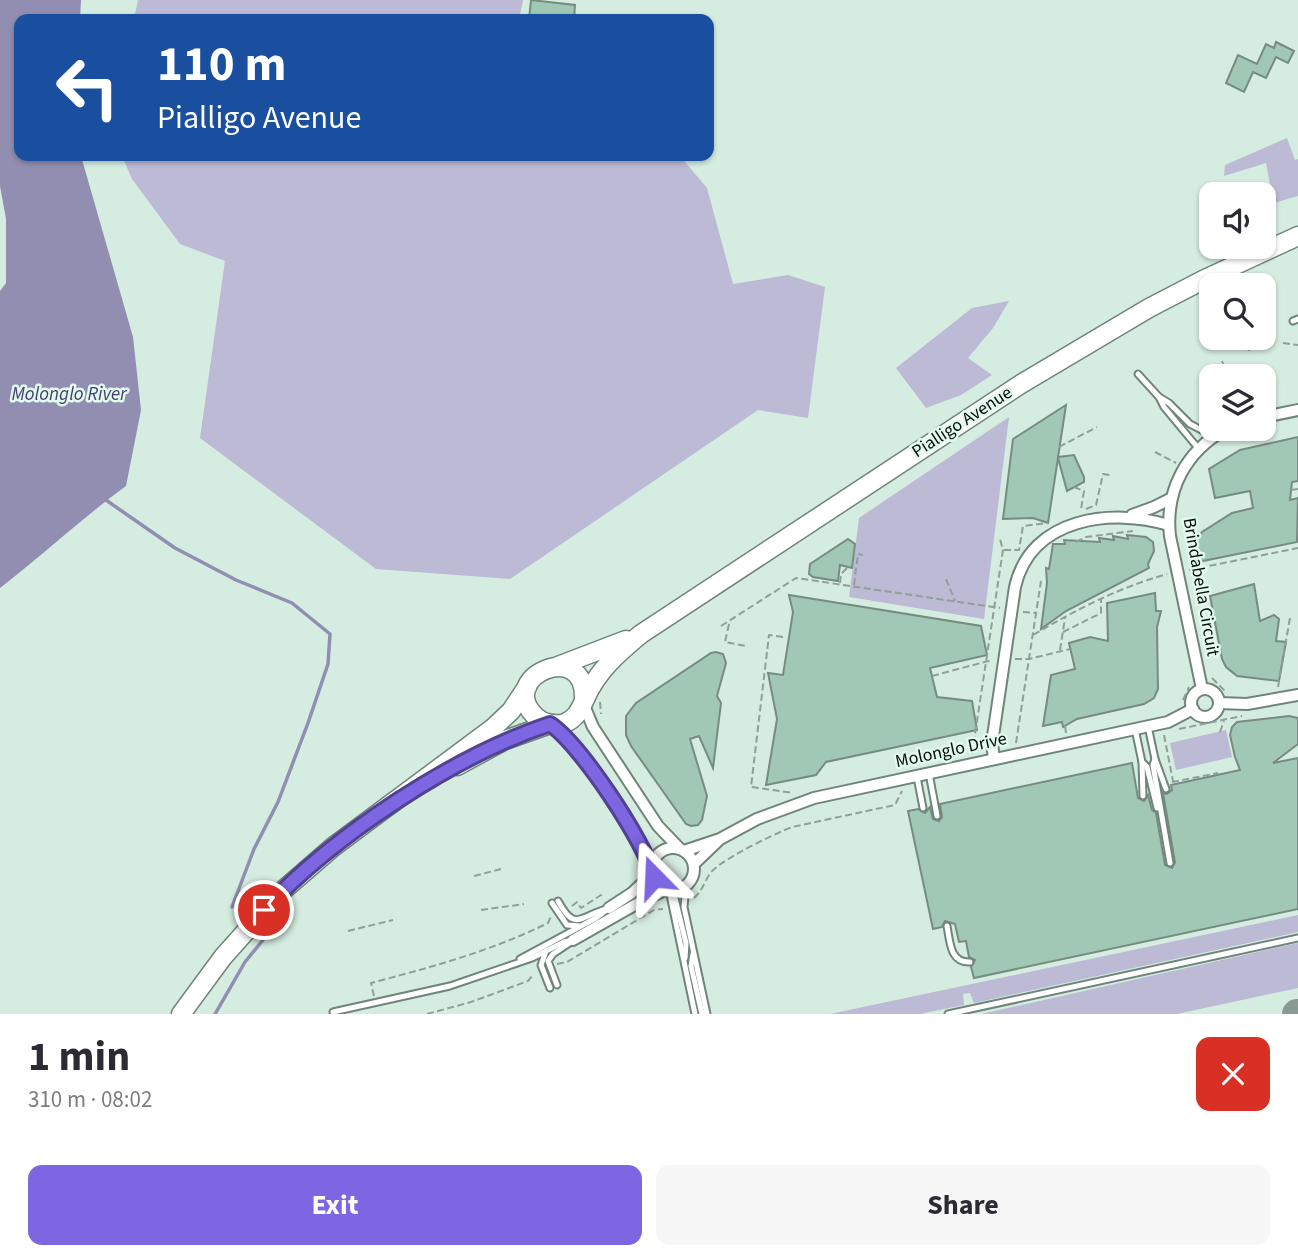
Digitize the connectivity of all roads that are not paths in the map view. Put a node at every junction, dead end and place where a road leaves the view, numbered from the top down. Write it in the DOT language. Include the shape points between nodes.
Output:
graph roads {
  1 [pos="1298,236"];
  2 [pos="1138,374"];
  3 [pos="1159,397"];
  4 [pos="1298,410"];
  5 [pos="1276,415"];
  6 [pos="1199,429"];
  7 [pos="1207,441"];
  8 [pos="1198,449"];
  9 [pos="1172,498"];
  10 [pos="1123,517"];
  11 [pos="1169,525"];
  12 [pos="641,634"];
  13 [pos="558,666"];
  14 [pos="529,684"];
  15 [pos="1202,689"];
  16 [pos="1298,695"];
  17 [pos="584,702"];
  18 [pos="1219,703"];
  19 [pos="1193,709"];
  20 [pos="551,724"];
  21 [pos="1148,726"];
  22 [pos="1135,729"];
  23 [pos="995,759"];
  24 [pos="1155,760"];
  25 [pos="1142,762"];
  26 [pos="929,773"];
  27 [pos="917,776"];
  28 [pos="1165,787"];
  29 [pos="1143,796"];
  30 [pos="391,806"];
  31 [pos="923,808"];
  32 [pos="937,816"];
  33 [pos="1161,817"];
  34 [pos="720,839"];
  35 [pos="682,850"];
  36 [pos="1170,863"];
  37 [pos="694,864"];
  38 [pos="653,871"];
  39 [pos="686,886"];
  40 [pos="670,890"];
  41 [pos="555,902"];
  42 [pos="561,912"];
  43 [pos="611,912"];
  44 [pos="583,925"];
  45 [pos="947,926"];
  46 [pos="1298,938"];
  47 [pos="573,940"];
  48 [pos="693,947"];
  49 [pos="549,950"];
  50 [pos="515,962"];
  51 [pos="970,962"];
  52 [pos="557,985"];
  53 [pos="550,988"];
  54 [pos="333,1012"];
  55 [pos="970,1012"];
  56 [pos="181,1014"];
  57 [pos="695,1014"];
  58 [pos="702,1014"];
  59 [pos="707,1014"];
  60 [pos="948,1014"];
  1 -- 12 [label="main road, Pialligo Avenue" via="1149,308 1042,371"];
  2 -- 3 [label="lane"];
  3 -- 6 [label="lane"];
  3 -- 8 [label="lane"];
  4 -- 5 [label="street"];
  7 -- 8 [label="street, Brindabella Circuit"];
  8 -- 9 [label="street, Brindabella Circuit" via="1180,474"];
  9 -- 10 [label="street"];
  9 -- 11 [label="street, Brindabella Circuit"];
  10 -- 11 [label="street"];
  10 -- 23 [label="street" via="1072,524 1057,531 1041,543 1016,581 992,743"];
  11 -- 15 [label="street, Brindabella Circuit"];
  12 -- 13 [label="main road, Pialligo Avenue"];
  12 -- 17 [label="main road, Pialligo Avenue" via="608,664"];
  13 -- 14 [label="main road" via="540,670"];
  13 -- 17 [label="main road" via="578,677"];
  14 -- 20 [label="main road" via="530,709"];
  14 -- 30 [label="main road" via="498,724"];
  15 -- 18 [label="street" via="1215,693"];
  15 -- 19 [label="street" via="1192,698"];
  16 -- 18 [label="street" via="1247,704"];
  17 -- 20 [label="main road" via="569,721"];
  17 -- 35 [label="street" via="593,727 651,816"];
  18 -- 19 [label="street" via="1215,712 1206,716"];
  19 -- 21 [label="street, Molonglo Drive"];
  20 -- 30 [label="main road" via="496,745"];
  20 -- 38 [label="street" via="581,754 639,841"];
  21 -- 22 [label="street, Molonglo Drive"];
  21 -- 24 [label="lane"];
  22 -- 23 [label="street, Molonglo Drive"];
  22 -- 25 [label="lane"];
  23 -- 26 [label="street, Molonglo Drive"];
  24 -- 28 [label="lane"];
  24 -- 33 [label="lane"];
  25 -- 29 [label="lane"];
  25 -- 33 [label="lane"];
  26 -- 27 [label="street, Molonglo Drive"];
  26 -- 32 [label="lane"];
  27 -- 31 [label="lane"];
  27 -- 34 [label="street, Molonglo Drive" via="792,805"];
  30 -- 56 [label="main road" via="333,847 280,893 223,957"];
  33 -- 36 [label="lane"];
  34 -- 35 [label="street, Molonglo Drive"];
  34 -- 37 [label="street, Molonglo Drive"];
  35 -- 37 [label="street"];
  35 -- 38 [label="street" via="661,852"];
  37 -- 39 [label="street"];
  38 -- 40 [label="street" via="656,881"];
  38 -- 43 [label="street"];
  39 -- 40 [label="street"];
  39 -- 48 [label="lane" via="683,901"];
  40 -- 43 [label="street"];
  40 -- 57 [label="lane" via="686,943 684,961"];
  41 -- 42 [label="lane"];
  42 -- 43 [label="lane" via="579,920"];
  42 -- 44 [label="lane" via="568,925"];
  43 -- 44 [label="lane"];
  43 -- 47 [label="street"];
  44 -- 50 [label="lane"];
  45 -- 51 [label="lane" via="954,956"];
  46 -- 55 [label="lane"];
  47 -- 49 [label="lane"];
  47 -- 52 [label="lane" via="548,961"];
  48 -- 58 [label="lane" via="691,966"];
  48 -- 59 [label="lane"];
  49 -- 50 [label="lane"];
  49 -- 53 [label="lane" via="541,965"];
  50 -- 54 [label="lane" via="450,986"];
  55 -- 60 [label="lane"];
}
